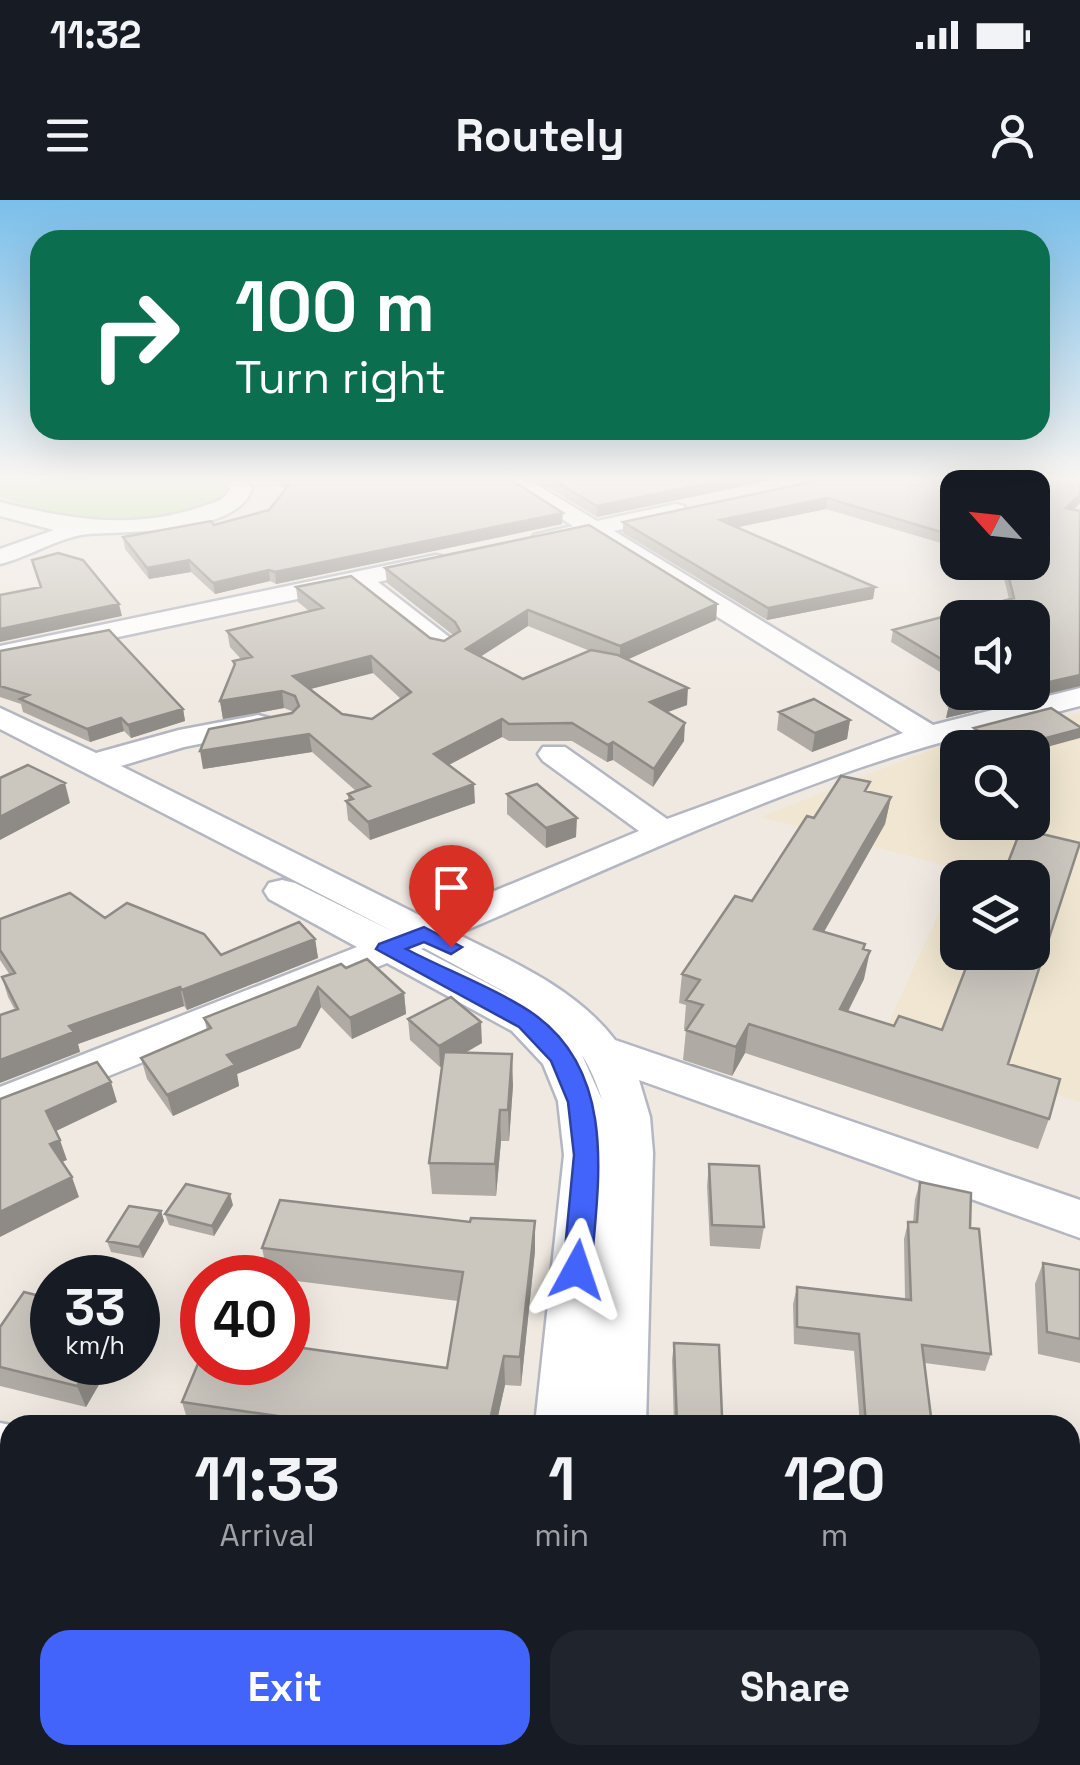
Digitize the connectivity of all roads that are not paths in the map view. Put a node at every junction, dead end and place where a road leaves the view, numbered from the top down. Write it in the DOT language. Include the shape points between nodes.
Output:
graph roads {
  1 [pos="630,550"];
  2 [pos="467,556"];
  3 [pos="358,578"];
  4 [pos="265,598"];
  5 [pos="290,626"];
  6 [pos="99,633"];
  7 [pos="443,646"];
  8 [pos="0,654"];
  9 [pos="123,661"];
  10 [pos="1080,697"];
  11 [pos="0,717"];
  12 [pos="283,722"];
  13 [pos="928,735"];
  14 [pos="0,739"];
  15 [pos="554,754"];
  16 [pos="92,764"];
  17 [pos="665,832"];
  18 [pos="406,941"];
  19 [pos="600,1050"];
  20 [pos="0,1104"];
  21 [pos="1080,1219"];
  22 [pos="564,1415"];
  23 [pos="619,1415"];
  1 -- 13 [label="street"];
  2 -- 3 [label="street"];
  3 -- 4 [label="street"];
  3 -- 7 [label="street"];
  4 -- 5 [label="street"];
  4 -- 6 [label="street"];
  6 -- 8 [label="street"];
  6 -- 9 [label="street"];
  10 -- 13 [label="street"];
  11 -- 16 [label="street"];
  12 -- 16 [label="street" via="179,739"];
  13 -- 17 [label="street"];
  14 -- 18 [label="street"];
  15 -- 17 [label="street"];
  16 -- 18 [label="street"];
  17 -- 18 [label="street"];
  18 -- 19 [label="street" via="563,1008"];
  18 -- 20 [label="street"];
  18 -- 22 [label="street" via="527,1021 562,1058 580,1102 588,1155"];
  19 -- 21 [label="street"];
  19 -- 23 [label="street" via="618,1082 628,1123"];
}
